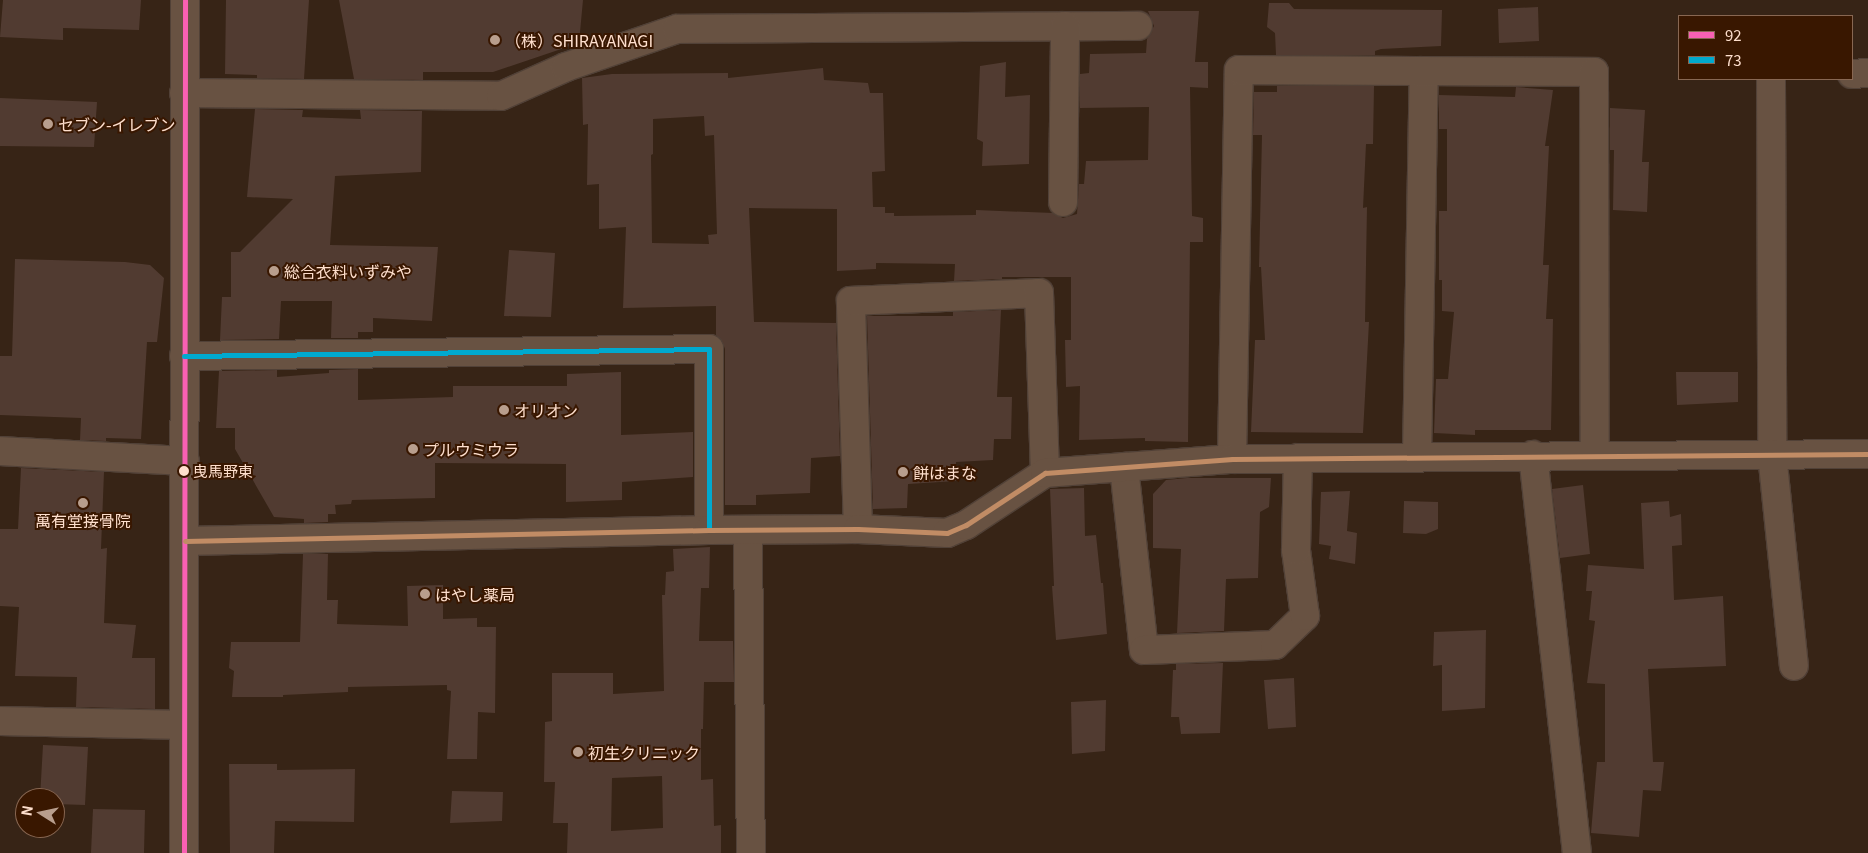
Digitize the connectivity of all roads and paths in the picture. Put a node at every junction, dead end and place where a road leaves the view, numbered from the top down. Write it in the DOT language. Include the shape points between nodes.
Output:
graph roads {
  1 [pos="185,0"];
  2 [pos="1065,26"];
  3 [pos="1138,26"];
  4 [pos="1424,71"];
  5 [pos="1868,73"];
  6 [pos="1853,74"];
  7 [pos="1771,80"];
  8 [pos="184,93"];
  9 [pos="1063,202"];
  10 [pos="184,356"];
  11 [pos="0,451"];
  12 [pos="1772,454"];
  13 [pos="1868,454"];
  14 [pos="1532,456"];
  15 [pos="1595,456"];
  16 [pos="1417,457"];
  17 [pos="1298,458"];
  18 [pos="1232,459"];
  19 [pos="185,461"];
  20 [pos="1124,467"];
  21 [pos="1045,473"];
  22 [pos="858,529"];
  23 [pos="709,530"];
  24 [pos="748,530"];
  25 [pos="185,541"];
  26 [pos="1794,666"];
  27 [pos="0,721"];
  28 [pos="184,725"];
  29 [pos="184,853"];
  30 [pos="751,853"];
  31 [pos="1576,853"];
  1 -- 8 [label="street"];
  2 -- 3 [label="street"];
  2 -- 8 [label="street" via="677,29 566,67 501,96"];
  2 -- 9 [label="street"];
  4 -- 15 [label="street" via="1594,72"];
  4 -- 16 [label="street"];
  4 -- 18 [label="street" via="1239,70"];
  5 -- 6 [label="street"];
  7 -- 12 [label="street"];
  8 -- 10 [label="street"];
  10 -- 19 [label="street"];
  10 -- 23 [label="street" via="709,349"];
  11 -- 19 [label="street"];
  12 -- 13 [label="street"];
  12 -- 15 [label="street"];
  12 -- 26 [label="street"];
  14 -- 15 [label="street"];
  14 -- 16 [label="street"];
  14 -- 31 [label="street"];
  16 -- 17 [label="street"];
  17 -- 18 [label="street"];
  17 -- 20 [label="street" via="1296,550 1305,616 1274,645 1144,650"];
  18 -- 20 [label="street"];
  19 -- 25 [label="street"];
  20 -- 21 [label="street"];
  21 -- 22 [label="street" via="966,525 948,533"];
  21 -- 22 [label="street" via="1040,293 851,301"];
  22 -- 24 [label="street"];
  23 -- 24 [label="street"];
  23 -- 25 [label="street"];
  24 -- 30 [label="street"];
  25 -- 28 [label="street"];
  27 -- 28 [label="street"];
  28 -- 29 [label="street"];
}
